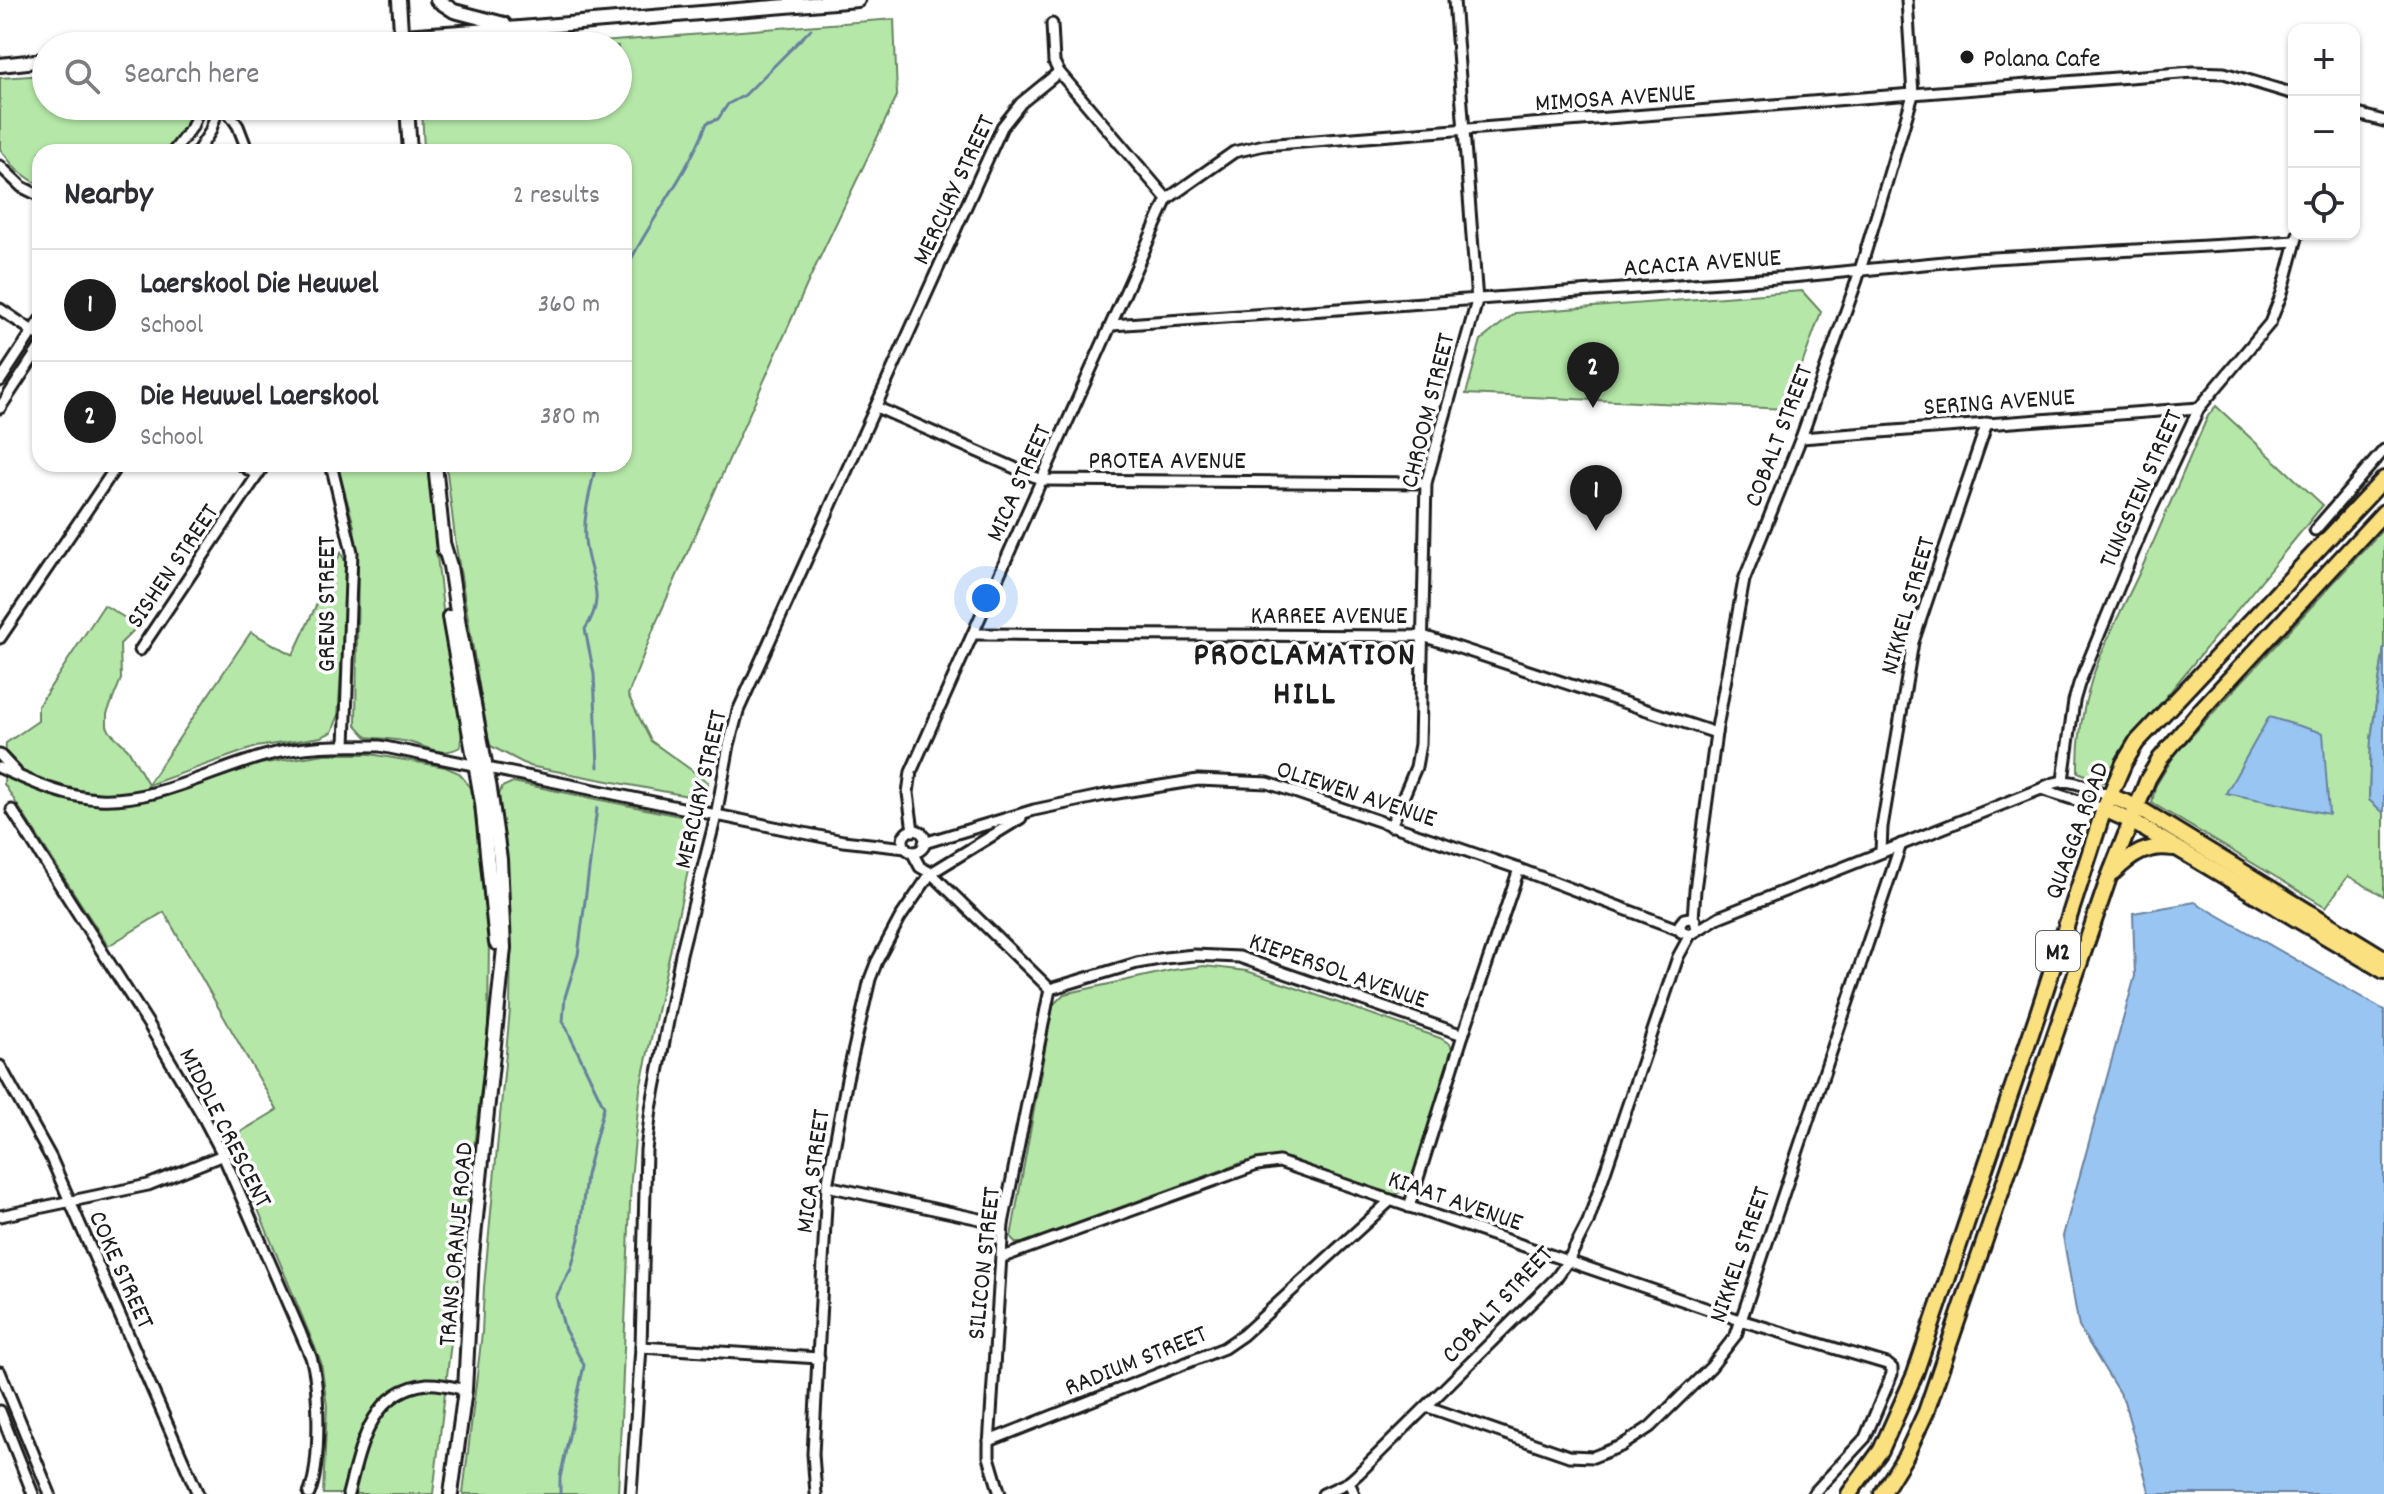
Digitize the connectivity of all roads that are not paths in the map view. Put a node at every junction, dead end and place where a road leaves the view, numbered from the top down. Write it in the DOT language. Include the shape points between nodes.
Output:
graph roads {
  1 [pos="399,0"];
  2 [pos="437,0"];
  3 [pos="858,0"];
  4 [pos="1454,0"];
  5 [pos="1907,0"];
  6 [pos="1052,24"];
  7 [pos="520,28"];
  8 [pos="401,32"];
  9 [pos="484,32"];
  10 [pos="32,62"];
  11 [pos="0,65"];
  12 [pos="1059,72"];
  13 [pos="2288,92"];
  14 [pos="1913,95"];
  15 [pos="2360,115"];
  16 [pos="195,120"];
  17 [pos="216,120"];
  18 [pos="233,120"];
  19 [pos="408,120"];
  20 [pos="2384,121"];
  21 [pos="1463,130"];
  22 [pos="179,144"];
  23 [pos="202,144"];
  24 [pos="245,144"];
  25 [pos="409,144"];
  26 [pos="0,166"];
  27 [pos="32,192"];
  28 [pos="1167,199"];
  29 [pos="2288,238"];
  30 [pos="2296,240"];
  31 [pos="1860,271"];
  32 [pos="1477,301"];
  33 [pos="0,309"];
  34 [pos="1112,325"];
  35 [pos="32,330"];
  36 [pos="32,338"];
  37 [pos="32,359"];
  38 [pos="0,381"];
  39 [pos="876,407"];
  40 [pos="0,408"];
  41 [pos="2199,408"];
  42 [pos="1987,423"];
  43 [pos="1801,438"];
  44 [pos="2384,450"];
  45 [pos="113,472"];
  46 [pos="252,472"];
  47 [pos="259,472"];
  48 [pos="333,472"];
  49 [pos="436,472"];
  50 [pos="257,475"];
  51 [pos="2384,479"];
  52 [pos="1042,480"];
  53 [pos="1426,483"];
  54 [pos="2384,512"];
  55 [pos="2315,530"];
  56 [pos="974,634"];
  57 [pos="1423,636"];
  58 [pos="0,638"];
  59 [pos="140,650"];
  60 [pos="1716,733"];
  61 [pos="345,745"];
  62 [pos="0,755"];
  63 [pos="0,768"];
  64 [pos="481,768"];
  65 [pos="18,775"];
  66 [pos="2063,780"];
  67 [pos="2041,789"];
  68 [pos="2107,802"];
  69 [pos="12,810"];
  70 [pos="1034,810"];
  71 [pos="2134,814"];
  72 [pos="716,816"];
  73 [pos="1391,826"];
  74 [pos="915,842"];
  75 [pos="1901,844"];
  76 [pos="2181,850"];
  77 [pos="1881,852"];
  78 [pos="1519,869"];
  79 [pos="931,873"];
  80 [pos="2109,877"];
  81 [pos="1688,926"];
  82 [pos="2384,958"];
  83 [pos="2384,971"];
  84 [pos="1050,989"];
  85 [pos="1463,1035"];
  86 [pos="0,1066"];
  87 [pos="223,1155"];
  88 [pos="827,1186"];
  89 [pos="1391,1200"];
  90 [pos="69,1202"];
  91 [pos="1409,1207"];
  92 [pos="0,1216"];
  93 [pos="1003,1224"];
  94 [pos="1003,1257"];
  95 [pos="1568,1261"];
  96 [pos="1740,1320"];
  97 [pos="641,1347"];
  98 [pos="819,1358"];
  99 [pos="0,1372"];
  100 [pos="465,1390"];
  101 [pos="1428,1407"];
  102 [pos="0,1411"];
  103 [pos="989,1441"];
  104 [pos="1349,1482"];
  105 [pos="33,1494"];
  106 [pos="50,1494"];
  107 [pos="198,1494"];
  108 [pos="309,1494"];
  109 [pos="348,1494"];
  110 [pos="451,1494"];
  111 [pos="631,1494"];
  112 [pos="816,1494"];
  113 [pos="1000,1494"];
  114 [pos="1323,1494"];
  115 [pos="1354,1494"];
  116 [pos="1813,1494"];
  117 [pos="1849,1494"];
  118 [pos="1882,1494"];
  1 -- 8 [label="main road"];
  2 -- 7 [label="main road" via="454,11"];
  3 -- 7 [label="main road"];
  4 -- 21 [label="street, CHROOM STREET"];
  5 -- 14 [label="street, COBALT STREET"];
  6 -- 12 [label="street"];
  7 -- 9 [label="main road"];
  10 -- 11 [label="main road"];
  12 -- 28 [label="street"];
  12 -- 39 [label="street, MERCURY STREET" via="1021,103 1002,127"];
  13 -- 14 [label="street, MIMOSA AVENUE" via="2224,73 2193,72"];
  14 -- 21 [label="street, MIMOSA AVENUE"];
  14 -- 31 [label="street, COBALT STREET"];
  15 -- 20 [label="street"];
  16 -- 22 [label="street"];
  17 -- 23 [label="street"];
  18 -- 24 [label="street"];
  19 -- 25 [label="main road"];
  21 -- 28 [label="street, MIMOSA AVENUE" via="1247,148"];
  21 -- 32 [label="street, CHROOM STREET"];
  26 -- 27 [label="street"];
  28 -- 34 [label="street, MICA STREET"];
  29 -- 31 [label="street, ACACIA AVENUE"];
  30 -- 41 [label="street, TUNGSTEN STREET" via="2270,323"];
  31 -- 32 [label="street, ACACIA AVENUE"];
  31 -- 43 [label="street, COBALT STREET"];
  32 -- 34 [label="street, ACACIA AVENUE"];
  32 -- 53 [label="street, CHROOM STREET"];
  33 -- 35 [label="street"];
  34 -- 52 [label="street, MICA STREET"];
  36 -- 38 [label="street"];
  37 -- 40 [label="street"];
  39 -- 52 [label="street, PROTEA AVENUE"];
  39 -- 72 [label="street, MERCURY STREET" via="738,711"];
  41 -- 42 [label="street, SERING AVENUE"];
  41 -- 66 [label="street, TUNGSTEN STREET" via="2084,669"];
  42 -- 43 [label="street, SERING AVENUE"];
  42 -- 77 [label="street, NIKKEL STREET" via="1910,655"];
  43 -- 60 [label="street, COBALT STREET" via="1744,580"];
  44 -- 55 [label="street"];
  45 -- 58 [label="street"];
  46 -- 50 [label="street"];
  47 -- 50 [label="street, SISHEN STREET"];
  48 -- 61 [label="street, GRENS STREET" via="352,552"];
  49 -- 64 [label="main road, TRANS ORANJE ROAD" via="452,636"];
  50 -- 59 [label="street, SISHEN STREET"];
  51 -- 68 [label="main road, QUAGGA ROAD / M2" via="2136,743"];
  52 -- 53 [label="street, PROTEA AVENUE"];
  52 -- 56 [label="street, MICA STREET"];
  53 -- 57 [label="street, CHROOM STREET"];
  54 -- 71 [label="main road, QUAGGA ROAD / M2" via="2160,759"];
  56 -- 57 [label="street, KARREE AVENUE"];
  56 -- 74 [label="street, MICA STREET" via="911,772 908,793"];
  57 -- 60 [label="street, KARREE AVENUE"];
  57 -- 73 [label="street, CHROOM STREET" via="1419,754"];
  60 -- 81 [label="street, COBALT STREET"];
  61 -- 64 [label="street" via="408,750"];
  61 -- 65 [label="street" via="267,755 121,800 72,796"];
  62 -- 65 [label="street"];
  63 -- 65 [label="street"];
  64 -- 72 [label="street, OLIEWEN AVENUE"];
  64 -- 100 [label="main road, TRANS ORANJE ROAD" via="500,998 472,1256"];
  66 -- 67 [label="street, OLIEWEN AVENUE"];
  66 -- 68 [label="street"];
  67 -- 68 [label="street"];
  67 -- 75 [label="street, OLIEWEN AVENUE"];
  68 -- 71 [label="main road"];
  68 -- 117 [label="main road, QUAGGA ROAD / M2" via="1915,1374 1881,1450"];
  69 -- 87 [label="street, MIDDLE CRESCENT" via="149,1025"];
  70 -- 73 [label="street, OLIEWEN AVENUE" via="1213,780 1279,786"];
  70 -- 74 [label="street, OLIEWEN AVENUE"];
  70 -- 79 [label="street, OLIEWEN AVENUE"];
  71 -- 76 [label="main road"];
  71 -- 80 [label="main road, QUAGGA ROAD / M2"];
  71 -- 82 [label="main road"];
  72 -- 74 [label="street, OLIEWEN AVENUE" via="883,847"];
  72 -- 97 [label="street, MERCURY STREET" via="653,1095 646,1150"];
  73 -- 78 [label="street, OLIEWEN AVENUE"];
  74 -- 79 [label="street" via="919,865"];
  75 -- 77 [label="street, OLIEWEN AVENUE"];
  75 -- 96 [label="street, NIKKEL STREET"];
  76 -- 80 [label="main road" via="2142,850"];
  76 -- 83 [label="main road"];
  77 -- 81 [label="street, OLIEWEN AVENUE"];
  78 -- 81 [label="street, OLIEWEN AVENUE" via="1656,920"];
  78 -- 85 [label="street"];
  79 -- 84 [label="street"];
  79 -- 88 [label="street, MICA STREET" via="900,918 870,979"];
  80 -- 118 [label="main road, QUAGGA ROAD / M2" via="1926,1412"];
  81 -- 95 [label="street, COBALT STREET" via="1588,1222"];
  84 -- 85 [label="street, KIEPERSOL AVENUE" via="1165,958 1239,957"];
  84 -- 93 [label="street, SILICON STREET"];
  85 -- 91 [label="street"];
  86 -- 90 [label="street, COKE STREET"];
  87 -- 90 [label="street" via="148,1185"];
  87 -- 108 [label="street, MIDDLE CRESCENT" via="314,1367 316,1466"];
  88 -- 93 [label="street"];
  88 -- 98 [label="street, MICA STREET"];
  89 -- 91 [label="street, KIAAT AVENUE"];
  89 -- 94 [label="street, KIAAT AVENUE" via="1268,1162"];
  89 -- 103 [label="street, RADIUM STREET" via="1224,1348"];
  90 -- 92 [label="street"];
  90 -- 107 [label="street, COKE STREET"];
  91 -- 95 [label="street, KIAAT AVENUE"];
  93 -- 94 [label="street, SILICON STREET"];
  94 -- 103 [label="street, SILICON STREET"];
  95 -- 96 [label="street, KIAAT AVENUE"];
  95 -- 101 [label="street, COBALT STREET"];
  96 -- 101 [label="street, NIKKEL STREET" via="1732,1341 1711,1367 1650,1427 1611,1452 1569,1456"];
  96 -- 116 [label="street, KIAAT AVENUE" via="1880,1361 1893,1371 1865,1438"];
  97 -- 98 [label="street"];
  97 -- 111 [label="street, MERCURY STREET"];
  98 -- 112 [label="street, MICA STREET"];
  99 -- 106 [label="street"];
  100 -- 109 [label="street" via="419,1385 381,1407 367,1428"];
  100 -- 110 [label="main road, TRANS ORANJE ROAD"];
  101 -- 104 [label="street, COBALT STREET"];
  102 -- 105 [label="street"];
  103 -- 113 [label="street, SILICON STREET"];
  104 -- 114 [label="street, COBALT STREET"];
  104 -- 115 [label="street"];
}
